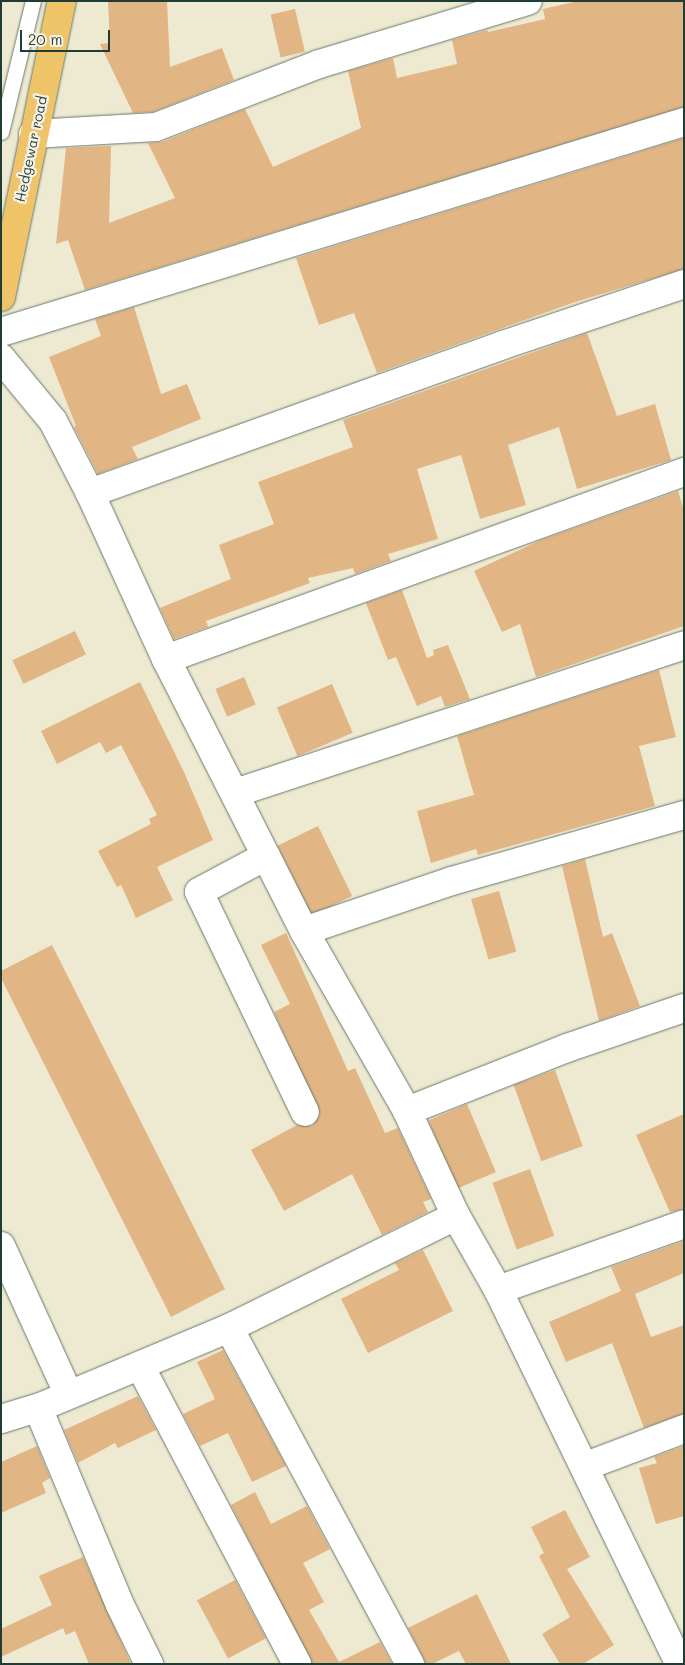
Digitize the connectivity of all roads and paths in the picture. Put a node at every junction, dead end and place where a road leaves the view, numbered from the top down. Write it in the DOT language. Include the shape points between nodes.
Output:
graph roads {
  1 [pos="32,1"];
  2 [pos="62,1"];
  3 [pos="528,1"];
  4 [pos="684,122"];
  5 [pos="1,132"];
  6 [pos="33,134"];
  7 [pos="684,284"];
  8 [pos="1,297"];
  9 [pos="1,332"];
  10 [pos="1,358"];
  11 [pos="684,472"];
  12 [pos="90,493"];
  13 [pos="684,645"];
  14 [pos="166,659"];
  15 [pos="235,793"];
  16 [pos="684,815"];
  17 [pos="266,856"];
  18 [pos="304,932"];
  19 [pos="684,1008"];
  20 [pos="407,1111"];
  21 [pos="305,1112"];
  22 [pos="456,1216"];
  23 [pos="684,1224"];
  24 [pos="1,1246"];
  25 [pos="498,1290"];
  26 [pos="229,1328"];
  27 [pos="140,1366"];
  28 [pos="68,1393"];
  29 [pos="38,1408"];
  30 [pos="1,1419"];
  31 [pos="684,1429"];
  32 [pos="586,1466"];
  33 [pos="673,1625"];
  34 [pos="149,1664"];
  35 [pos="296,1664"];
  36 [pos="410,1664"];
  37 [pos="680,1664"];
  1 -- 5 [label="lane"];
  2 -- 6 [label="main road, Hedgewar road"];
  3 -- 6 [label="street" via="319,64 156,127"];
  4 -- 9 [label="street"];
  6 -- 8 [label="main road, Hedgewar road"];
  7 -- 12 [label="street" via="494,348"];
  10 -- 12 [label="street" via="53,421"];
  11 -- 14 [label="street"];
  12 -- 14 [label="street"];
  13 -- 15 [label="street"];
  14 -- 15 [label="street"];
  15 -- 17 [label="street"];
  16 -- 18 [label="street" via="452,881"];
  17 -- 18 [label="street"];
  17 -- 21 [label="street" via="199,892"];
  18 -- 20 [label="street"];
  19 -- 20 [label="street" via="543,1057"];
  20 -- 22 [label="street"];
  22 -- 25 [label="street"];
  22 -- 26 [label="street"];
  23 -- 25 [label="street"];
  24 -- 28 [label="street"];
  25 -- 32 [label="street"];
  26 -- 27 [label="street"];
  26 -- 36 [label="street"];
  27 -- 28 [label="street"];
  27 -- 35 [label="street"];
  28 -- 29 [label="street"];
  29 -- 30 [label="street"];
  29 -- 34 [label="street" via="120,1605"];
  31 -- 32 [label="street"];
  32 -- 33 [label="street"];
  33 -- 37 [label="street"];
}
